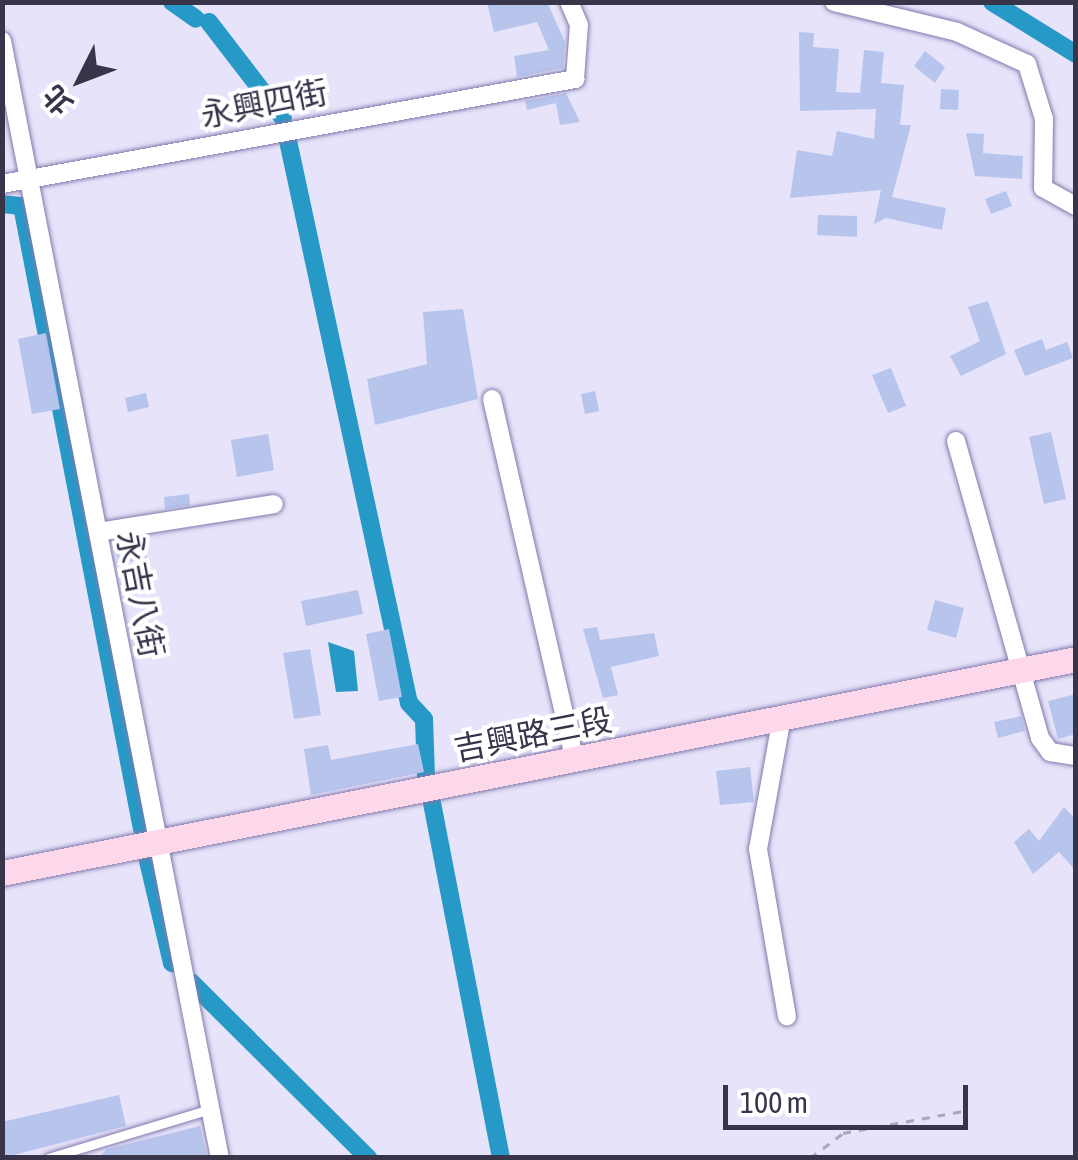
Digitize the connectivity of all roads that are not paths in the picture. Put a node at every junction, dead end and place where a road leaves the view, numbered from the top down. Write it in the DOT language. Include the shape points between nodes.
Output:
graph roads {
  1 [pos="569,2"];
  2 [pos="834,2"];
  3 [pos="2,41"];
  4 [pos="30,179"];
  5 [pos="2,184"];
  6 [pos="1076,206"];
  7 [pos="492,399"];
  8 [pos="956,440"];
  9 [pos="274,504"];
  10 [pos="98,532"];
  11 [pos="1076,660"];
  12 [pos="1016,671"];
  13 [pos="782,717"];
  14 [pos="1076,756"];
  15 [pos="575,760"];
  16 [pos="156,840"];
  17 [pos="2,873"];
  18 [pos="787,1017"];
  19 [pos="210,1109"];
  20 [pos="48,1158"];
  21 [pos="220,1158"];
  1 -- 4 [label="street, 永興四街" via="580,72"];
  2 -- 6 [label="street" via="990,43 1026,64 1044,118 1043,188"];
  3 -- 4 [label="street, 永吉八街"];
  4 -- 5 [label="street, 永興四街"];
  4 -- 10 [label="street, 永吉八街"];
  7 -- 15 [label="street"];
  8 -- 12 [label="street" via="991,542"];
  9 -- 10 [label="street"];
  10 -- 16 [label="street, 永吉八街"];
  11 -- 12 [label="street, 吉興路三段"];
  12 -- 13 [label="street, 吉興路三段"];
  12 -- 14 [label="street" via="1050,752"];
  13 -- 15 [label="street, 吉興路三段"];
  13 -- 18 [label="street" via="758,849"];
  15 -- 16 [label="street, 吉興路三段"];
  16 -- 17 [label="street, 吉興路三段"];
  16 -- 19 [label="street, 永吉八街"];
  19 -- 20 [label="lane"];
  19 -- 21 [label="street, 永吉八街"];
}
